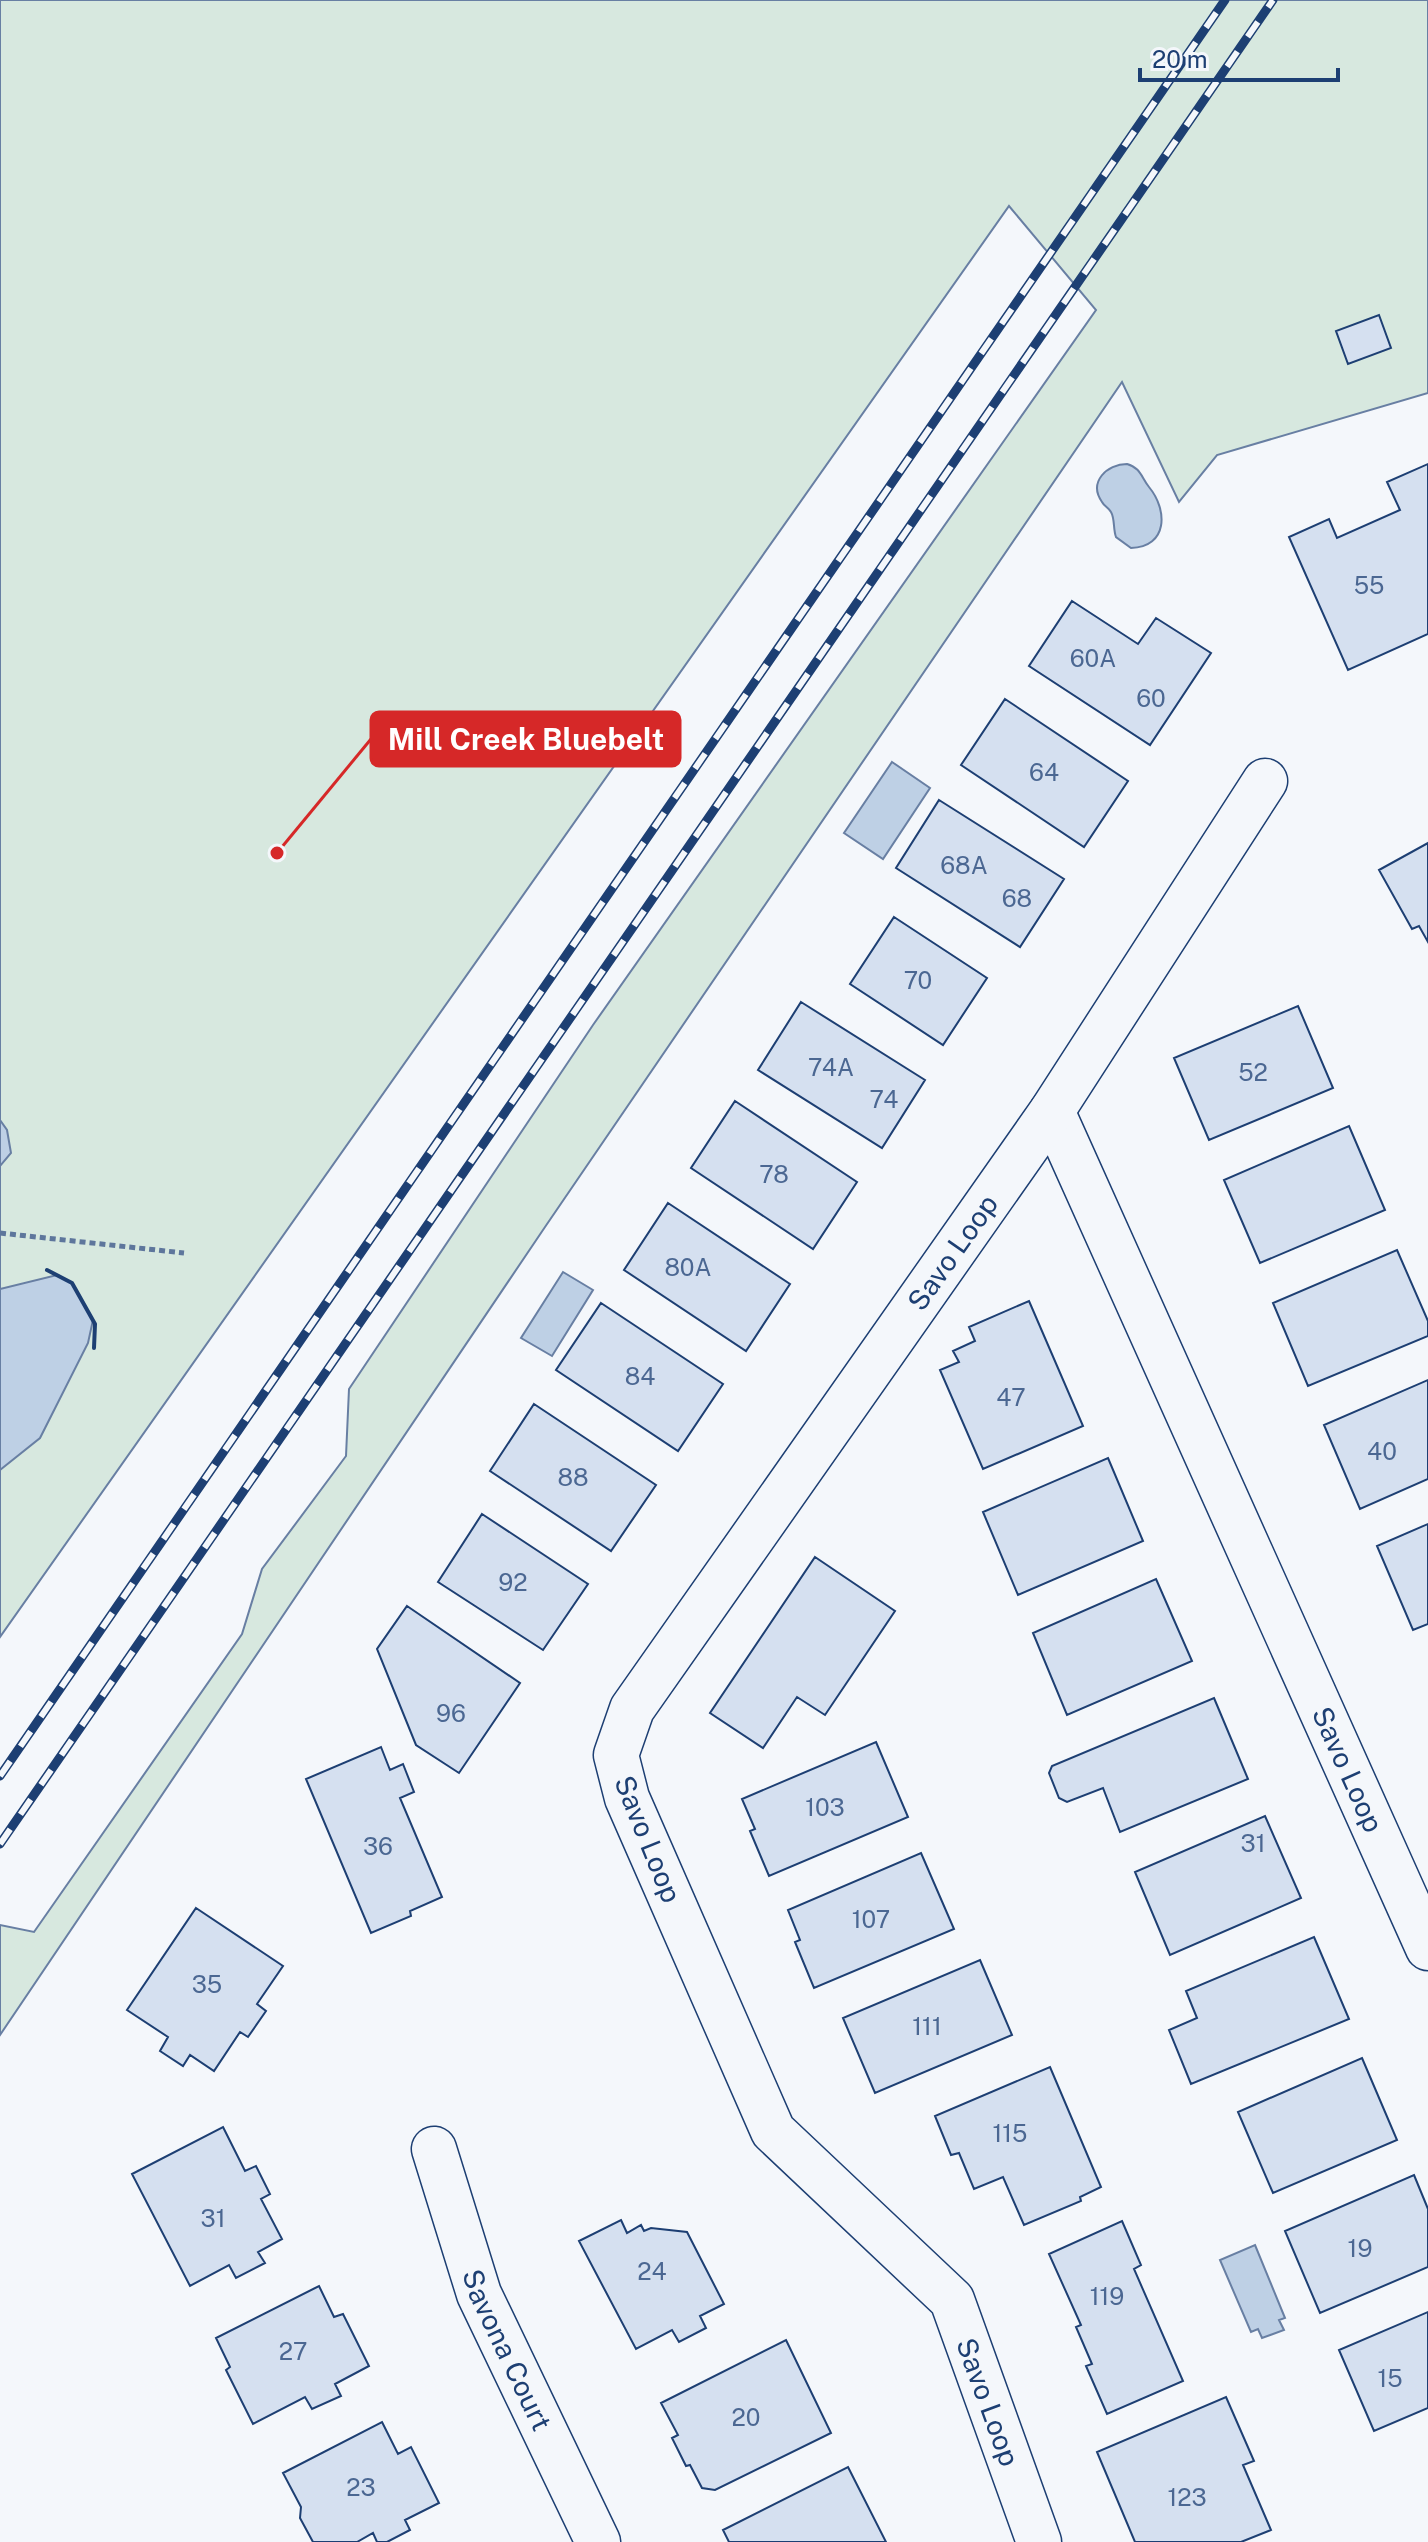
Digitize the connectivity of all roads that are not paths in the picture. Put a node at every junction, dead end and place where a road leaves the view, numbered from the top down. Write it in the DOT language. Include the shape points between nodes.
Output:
graph roads {
  1 [pos="1265,781"];
  2 [pos="1052,1111"];
  3 [pos="1428,1948"];
  4 [pos="434,2149"];
  5 [pos="598,2542"];
  6 [pos="1039,2542"];
  1 -- 2 [label="street, Savo Loop"];
  2 -- 3 [label="street, Savo Loop"];
  2 -- 6 [label="street, Savo Loop" via="632,1709 616,1755 627,1798 773,2131 952,2300"];
  4 -- 5 [label="street, Savona Court" via="479,2294"];
}
